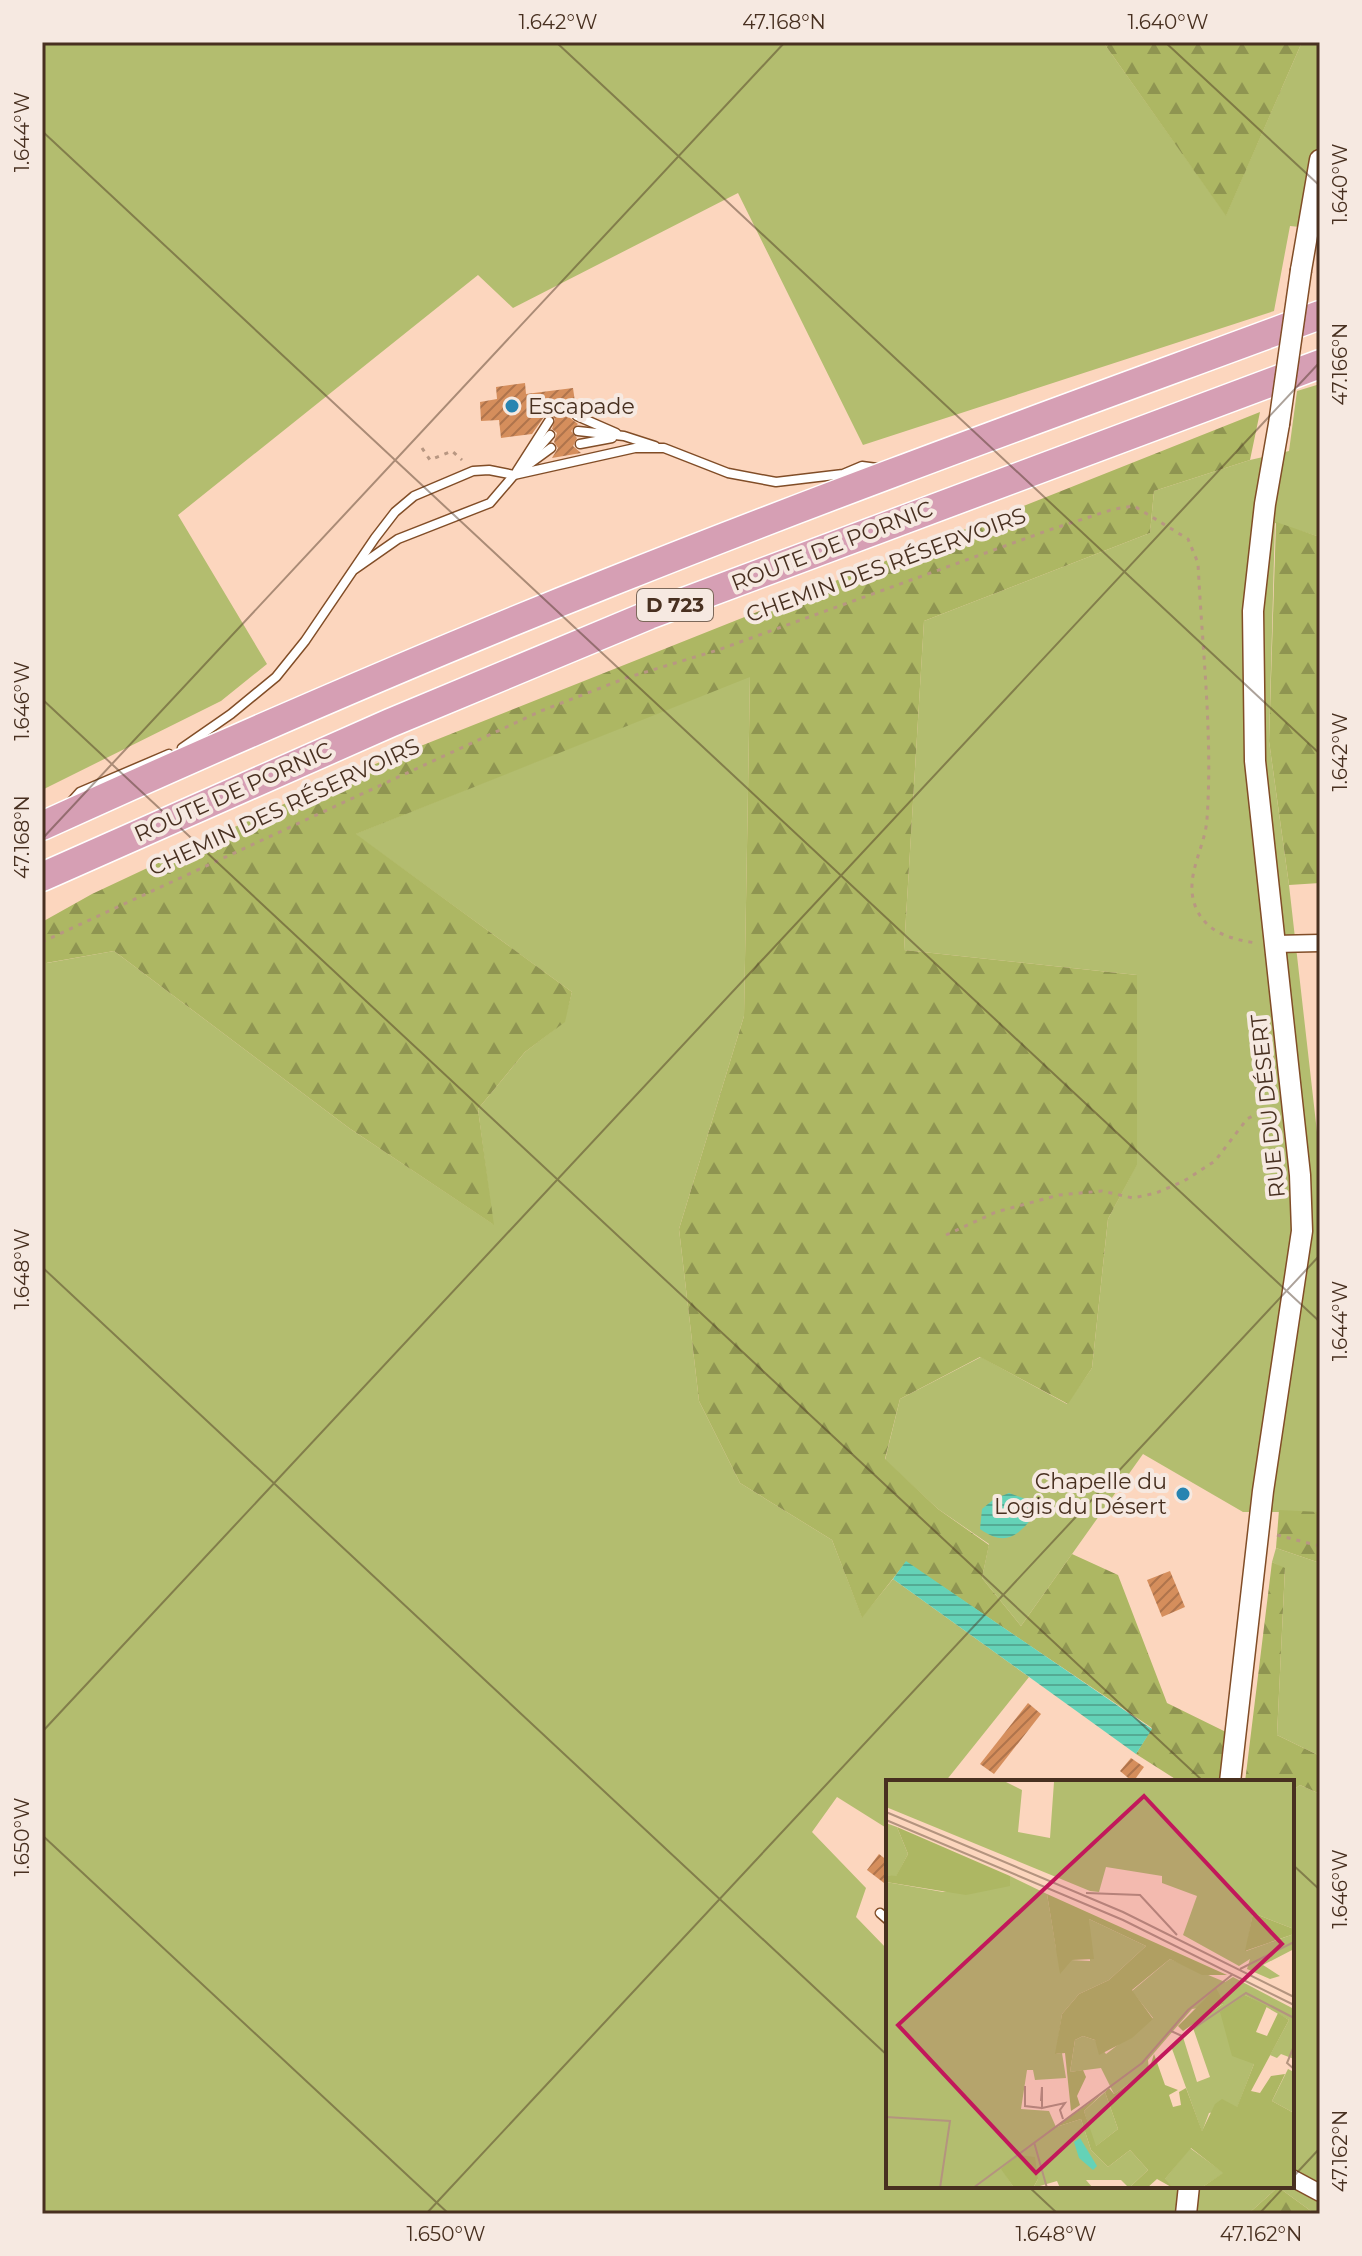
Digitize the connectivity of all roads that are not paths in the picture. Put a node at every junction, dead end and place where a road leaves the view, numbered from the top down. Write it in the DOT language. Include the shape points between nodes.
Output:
graph roads {
  1 [pos="1320,160"];
  2 [pos="1320,315"];
  3 [pos="1320,364"];
  4 [pos="577,416"];
  5 [pos="549,421"];
  6 [pos="578,431"];
  7 [pos="550,435"];
  8 [pos="624,436"];
  9 [pos="580,444"];
  10 [pos="551,448"];
  11 [pos="664,448"];
  12 [pos="902,470"];
  13 [pos="514,475"];
  14 [pos="351,572"];
  15 [pos="48,824"];
  16 [pos="42,877"];
  17 [pos="1320,943"];
  18 [pos="1275,944"];
  19 [pos="1230,1780"];
  20 [pos="880,1913"];
  21 [pos="886,1918"];
  22 [pos="1294,2179"];
  23 [pos="1189,2188"];
  24 [pos="1320,2193"];
  25 [pos="1186,2214"];
  1 -- 18 [label="street, RUE DU DÉSERT, bridge" via="1253,611 1255,761"];
  2 -- 12 [label="highway, ROUTE DE PORNIC / D 723"];
  3 -- 16 [label="highway, ROUTE DE PORNIC / D 723" via="649,615"];
  4 -- 8 [label="lane"];
  5 -- 13 [label="lane"];
  6 -- 8 [label="lane"];
  7 -- 13 [label="lane"];
  8 -- 9 [label="lane"];
  8 -- 11 [label="lane"];
  10 -- 13 [label="lane"];
  11 -- 12 [label="lane" via="728,473 776,482 843,474 862,466"];
  11 -- 13 [label="lane" via="635,448"];
  12 -- 15 [label="highway, ROUTE DE PORNIC / D 723" via="478,635"];
  13 -- 14 [label="lane" via="490,503 398,539"];
  13 -- 14 [label="lane" via="473,471 414,496 395,512"];
  14 -- 15 [label="lane" via="276,677 189,745 80,792"];
  17 -- 18 [label="street"];
  18 -- 19 [label="street, RUE DU DÉSERT" via="1302,1231"];
  20 -- 21 [label="lane"];
  22 -- 24 [label="street"];
  23 -- 25 [label="street"];
}
